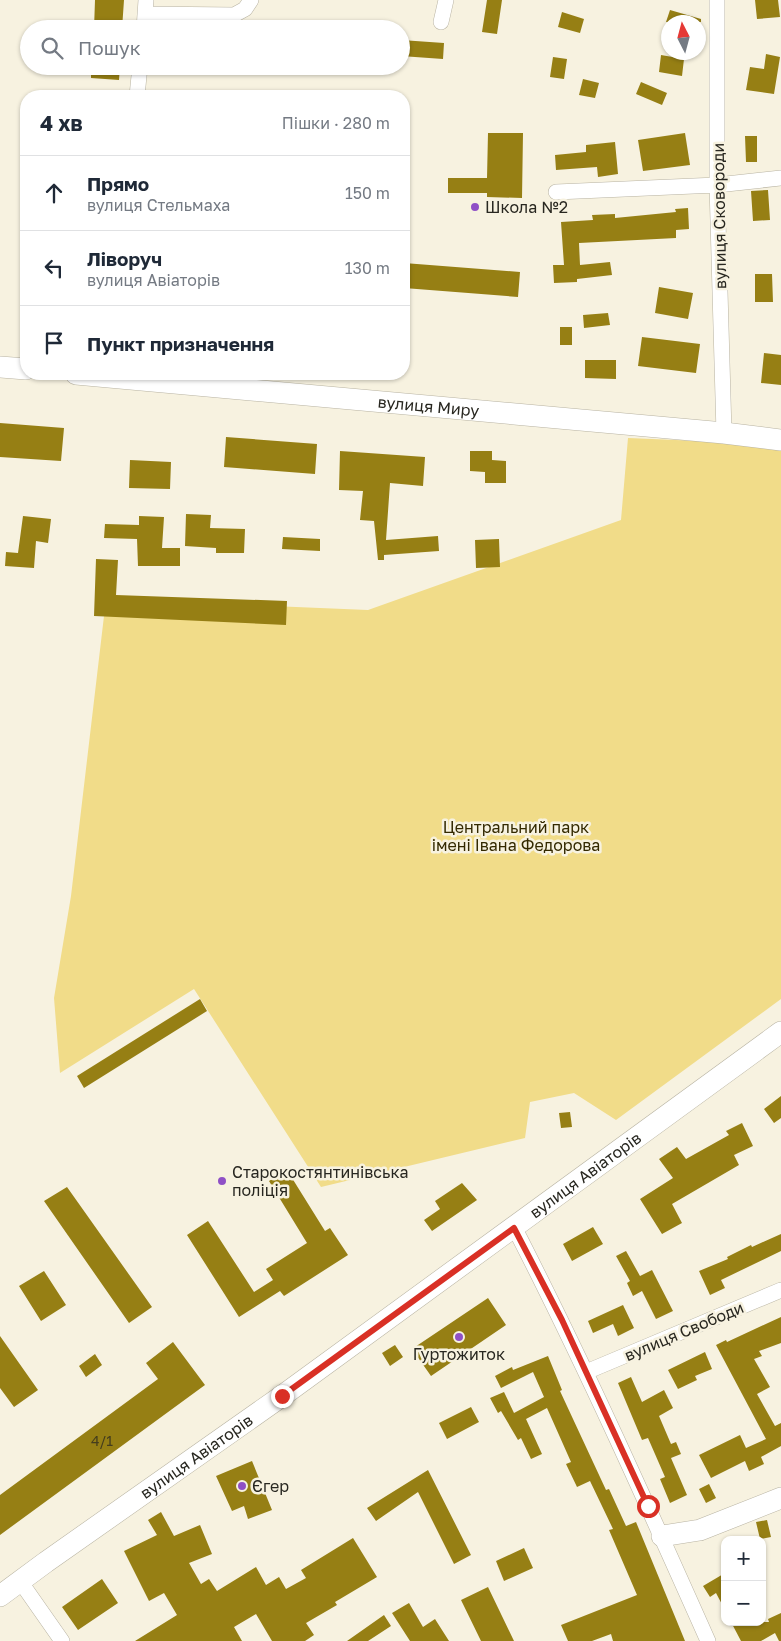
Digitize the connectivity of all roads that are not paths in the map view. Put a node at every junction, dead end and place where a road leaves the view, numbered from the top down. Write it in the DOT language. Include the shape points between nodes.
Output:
graph roads {
  1 [pos="252,0"];
  2 [pos="446,0"];
  3 [pos="717,0"];
  4 [pos="145,14"];
  5 [pos="441,22"];
  6 [pos="139,75"];
  7 [pos="137,90"];
  8 [pos="781,178"];
  9 [pos="718,185"];
  10 [pos="556,192"];
  11 [pos="0,367"];
  12 [pos="20,369"];
  13 [pos="165,380"];
  14 [pos="724,433"];
  15 [pos="781,440"];
  16 [pos="781,1032"];
  17 [pos="514,1228"];
  18 [pos="781,1290"];
  19 [pos="586,1372"];
  20 [pos="781,1498"];
  21 [pos="662,1536"];
  22 [pos="20,1582"];
  23 [pos="0,1596"];
  24 [pos="62,1641"];
  25 [pos="708,1641"];
  1 -- 4 [label="street" via="234,15"];
  2 -- 5 [label="street"];
  3 -- 9 [label="street, вулиця Сковороди"];
  6 -- 7 [label="street"];
  8 -- 9 [label="street"];
  9 -- 10 [label="street"];
  9 -- 14 [label="street, вулиця Сковороди"];
  11 -- 12 [label="street"];
  13 -- 14 [label="street, вулиця Миру"];
  14 -- 15 [label="street, вулиця Миру"];
  16 -- 17 [label="street, вулиця Авіаторів"];
  17 -- 19 [label="street"];
  17 -- 22 [label="street, вулиця Авіаторів"];
  18 -- 19 [label="street, вулиця Свободи"];
  19 -- 21 [label="street"];
  20 -- 21 [label="street" via="700,1530"];
  21 -- 25 [label="street"];
  22 -- 23 [label="street, вулиця Авіаторів"];
  22 -- 24 [label="street"];
}
